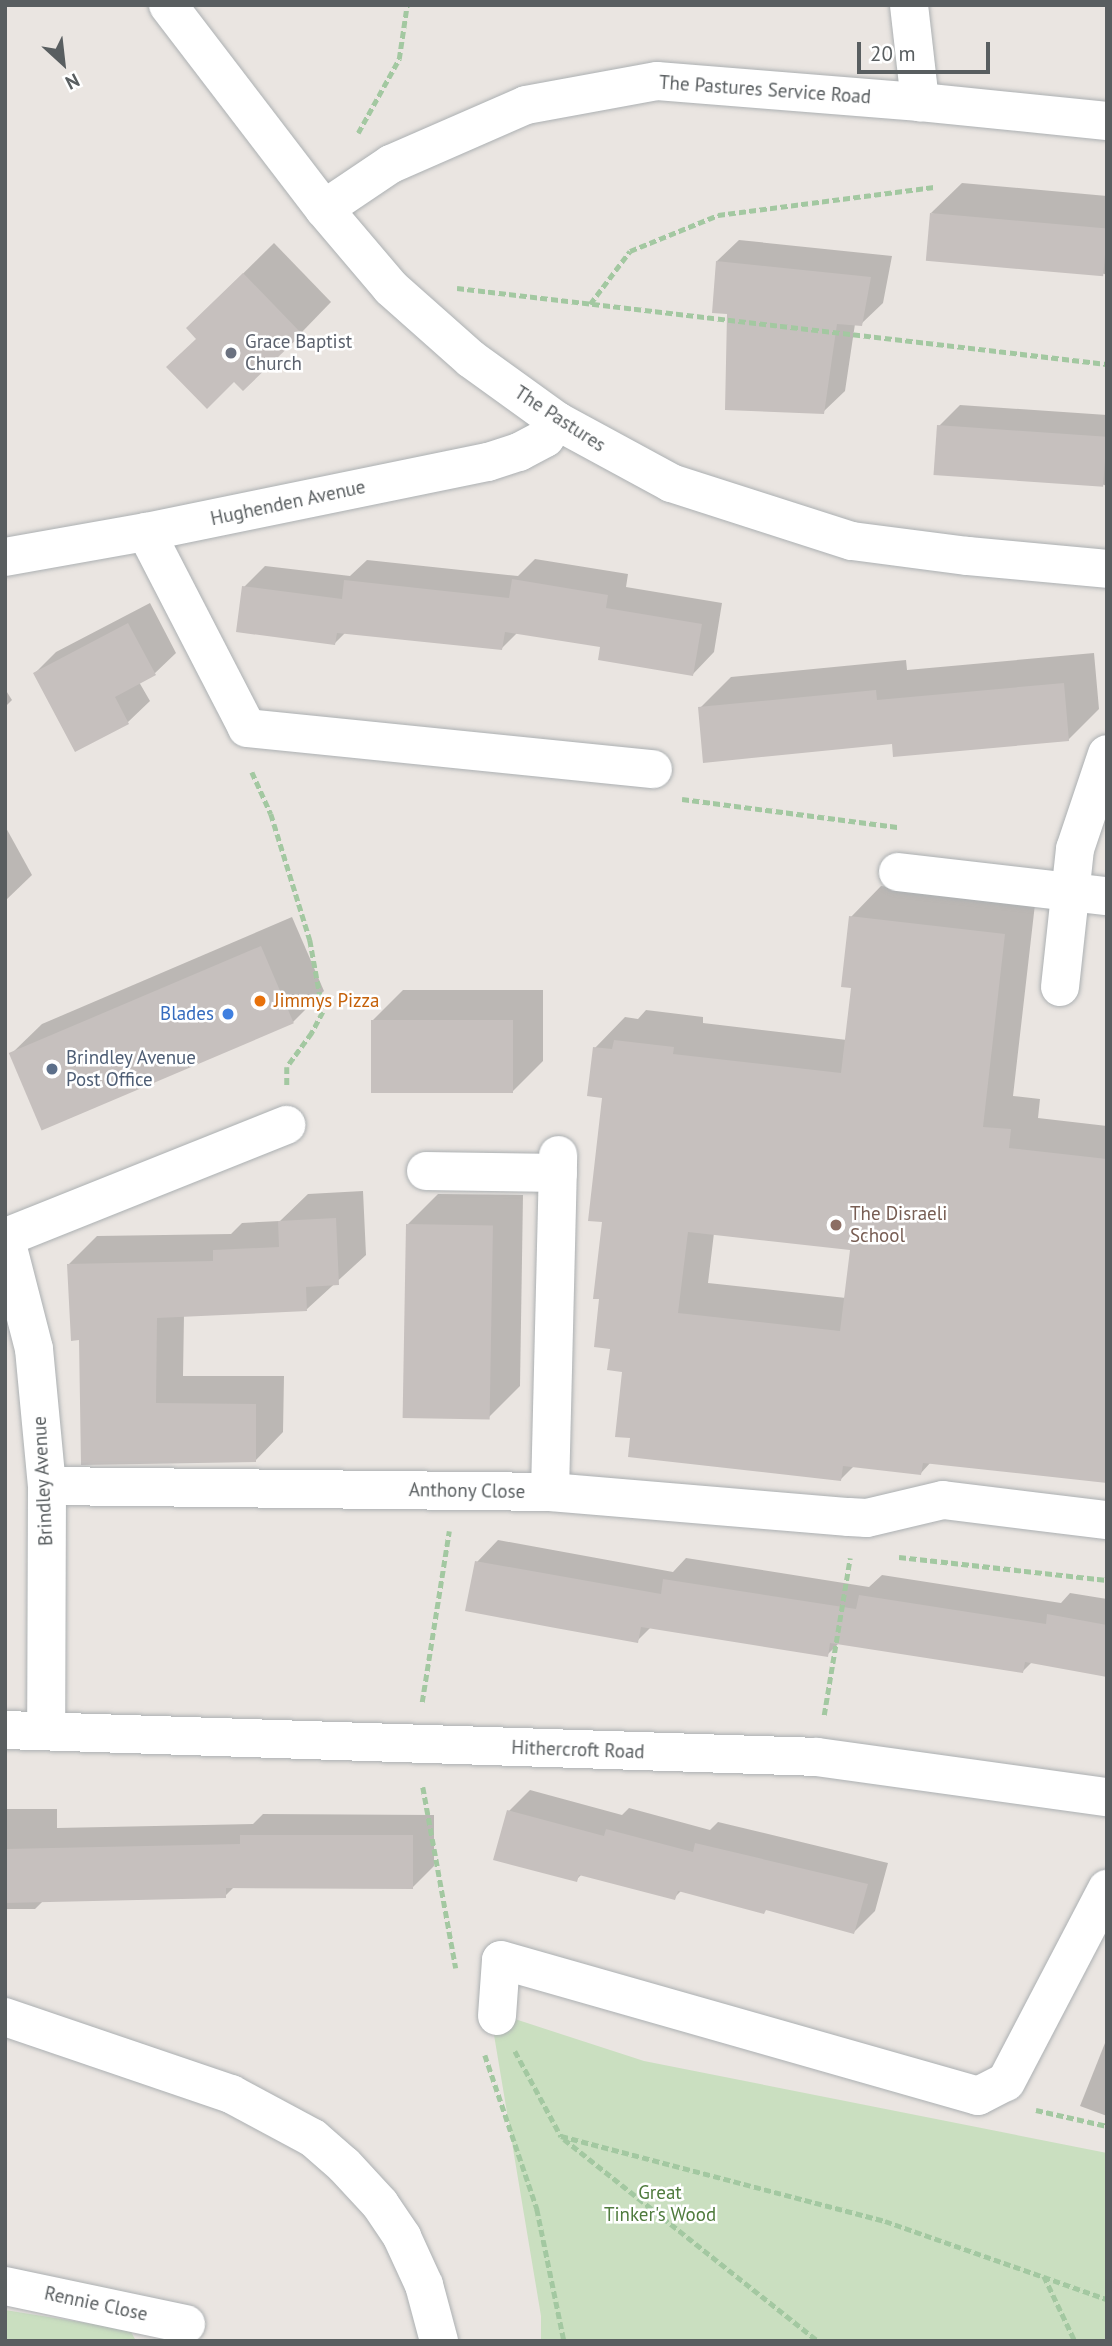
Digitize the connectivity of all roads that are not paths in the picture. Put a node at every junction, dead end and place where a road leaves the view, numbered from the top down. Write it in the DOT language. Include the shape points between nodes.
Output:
graph roads {
  1 [pos="168,5"];
  2 [pos="909,5"];
  3 [pos="920,102"];
  4 [pos="1107,121"];
  5 [pos="324,209"];
  6 [pos="557,421"];
  7 [pos="146,532"];
  8 [pos="5,557"];
  9 [pos="1107,569"];
  10 [pos="1107,754"];
  11 [pos="653,769"];
  12 [pos="898,872"];
  13 [pos="1069,890"];
  14 [pos="1107,896"];
  15 [pos="1060,987"];
  16 [pos="286,1125"];
  17 [pos="426,1171"];
  18 [pos="6,1237"];
  19 [pos="47,1486"];
  20 [pos="550,1492"];
  21 [pos="1107,1520"];
  22 [pos="5,1730"];
  23 [pos="46,1730"];
  24 [pos="1107,1797"];
  25 [pos="1107,1889"];
  26 [pos="5,2017"];
  27 [pos="490,2033"];
  28 [pos="5,2286"];
  29 [pos="186,2324"];
  30 [pos="439,2341"];
  1 -- 5 [label="street, The Pastures"];
  2 -- 3 [label="street"];
  3 -- 4 [label="street, The Pastures Service Road"];
  3 -- 5 [label="street, The Pastures Service Road" via="657,81 579,93 526,105 456,134 391,164"];
  5 -- 6 [label="street, The Pastures" via="401,297 471,359"];
  6 -- 7 [label="street, Hughenden Avenue" via="545,438 488,462"];
  6 -- 9 [label="street, The Pastures" via="671,482 852,541"];
  7 -- 8 [label="street, Hughenden Avenue"];
  7 -- 11 [label="street" via="247,728"];
  10 -- 13 [label="street" via="1075,849"];
  12 -- 13 [label="street"];
  13 -- 14 [label="street"];
  13 -- 15 [label="street"];
  16 -- 18 [label="street"];
  17 -- 20 [label="street, Anthony Close" via="558,1164"];
  18 -- 19 [label="street, Brindley Avenue" via="34,1349"];
  19 -- 20 [label="street, Anthony Close"];
  19 -- 23 [label="street, Brindley Avenue"];
  20 -- 21 [label="street" via="867,1518 943,1500"];
  22 -- 23 [label="street, Hithercroft Road"];
  23 -- 24 [label="street, Hithercroft Road" via="817,1757"];
  25 -- 27 [label="street" via="1006,2082 978,2096 501,1961"];
  26 -- 30 [label="street" via="230,2094 313,2138 371,2194 402,2238 424,2285"];
  28 -- 29 [label="street, Rennie Close"];
}
